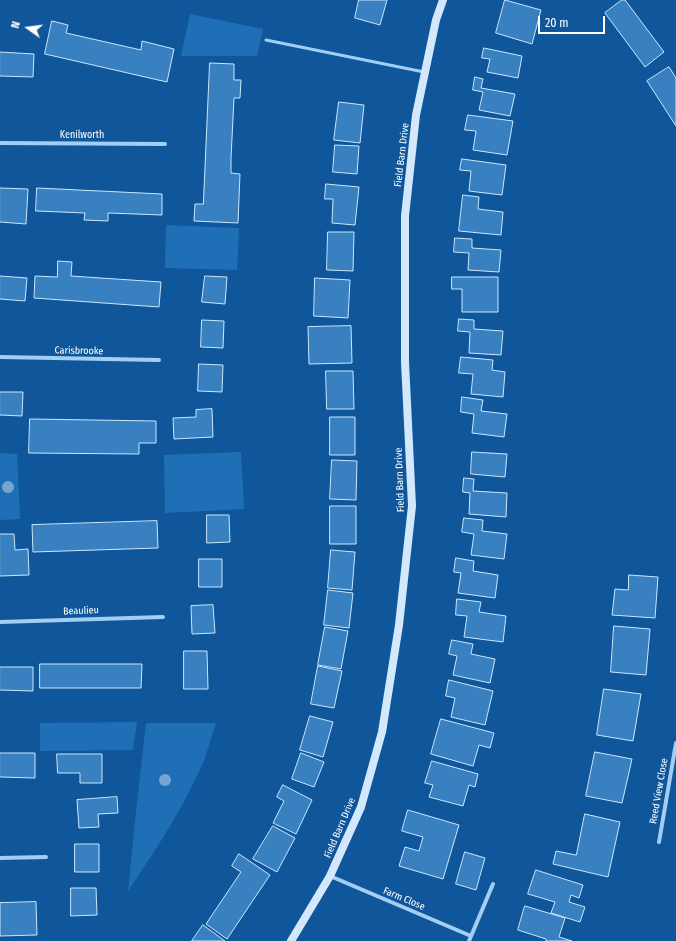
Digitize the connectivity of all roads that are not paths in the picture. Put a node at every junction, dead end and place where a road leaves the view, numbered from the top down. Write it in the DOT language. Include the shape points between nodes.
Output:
graph roads {
  1 [pos="443,0"];
  2 [pos="266,40"];
  3 [pos="426,73"];
  4 [pos="0,143"];
  5 [pos="164,144"];
  6 [pos="0,357"];
  7 [pos="159,360"];
  8 [pos="163,616"];
  9 [pos="0,622"];
  10 [pos="676,743"];
  11 [pos="659,842"];
  12 [pos="46,857"];
  13 [pos="0,858"];
  14 [pos="330,876"];
  15 [pos="493,884"];
  16 [pos="472,936"];
  17 [pos="291,941"];
  18 [pos="470,941"];
  1 -- 3 [label="street, Field Barn Drive" via="436,20"];
  2 -- 3 [label="lane"];
  3 -- 14 [label="street, Field Barn Drive" via="416,115 405,216 404,362 412,506 399,625 382,732 361,807"];
  4 -- 5 [label="street, Kenilworth"];
  6 -- 7 [label="street, Carisbrooke"];
  8 -- 9 [label="street, Beaulieu"];
  10 -- 11 [label="street, Reed View Close"];
  12 -- 13 [label="street"];
  14 -- 16 [label="street, Farm Close"];
  14 -- 17 [label="street, Field Barn Drive"];
  15 -- 16 [label="street"];
  16 -- 18 [label="street"];
}
